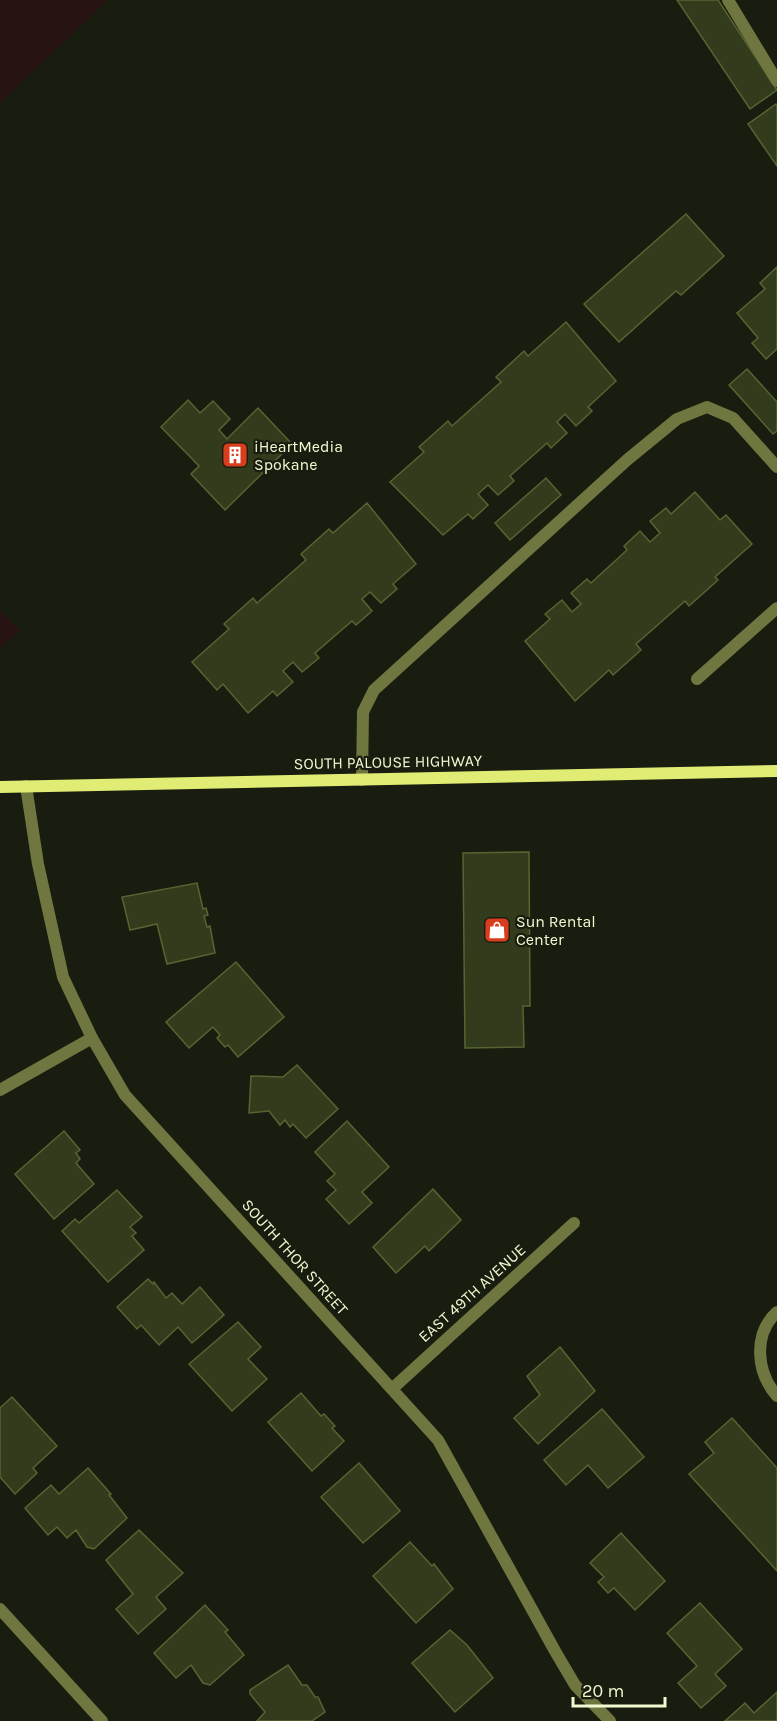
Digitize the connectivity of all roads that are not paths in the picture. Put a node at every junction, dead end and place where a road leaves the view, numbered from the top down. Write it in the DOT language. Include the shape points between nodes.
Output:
graph roads {
  1 [pos="728,0"];
  2 [pos="777,81"];
  3 [pos="777,467"];
  4 [pos="777,608"];
  5 [pos="697,679"];
  6 [pos="777,771"];
  7 [pos="362,780"];
  8 [pos="26,786"];
  9 [pos="0,787"];
  10 [pos="92,1038"];
  11 [pos="0,1090"];
  12 [pos="574,1223"];
  13 [pos="777,1312"];
  14 [pos="393,1388"];
  15 [pos="777,1396"];
  16 [pos="0,1610"];
  17 [pos="102,1721"];
  18 [pos="610,1721"];
  1 -- 2 [label="street"];
  3 -- 7 [label="street" via="733,418 707,407 677,419 374,690 363,712"];
  4 -- 5 [label="street"];
  6 -- 7 [label="street, SOUTH PALOUSE HIGHWAY"];
  7 -- 8 [label="street, SOUTH PALOUSE HIGHWAY"];
  8 -- 9 [label="street, SOUTH PALOUSE HIGHWAY"];
  8 -- 10 [label="street, SOUTH THOR STREET" via="38,864 63,977"];
  10 -- 11 [label="street"];
  10 -- 14 [label="street, SOUTH THOR STREET" via="125,1095"];
  12 -- 14 [label="street, EAST 49TH AVENUE"];
  13 -- 15 [label="street" via="767,1321 758,1352 767,1384"];
  14 -- 18 [label="street, SOUTH THOR STREET" via="438,1440 575,1685"];
  16 -- 17 [label="street"];
}
